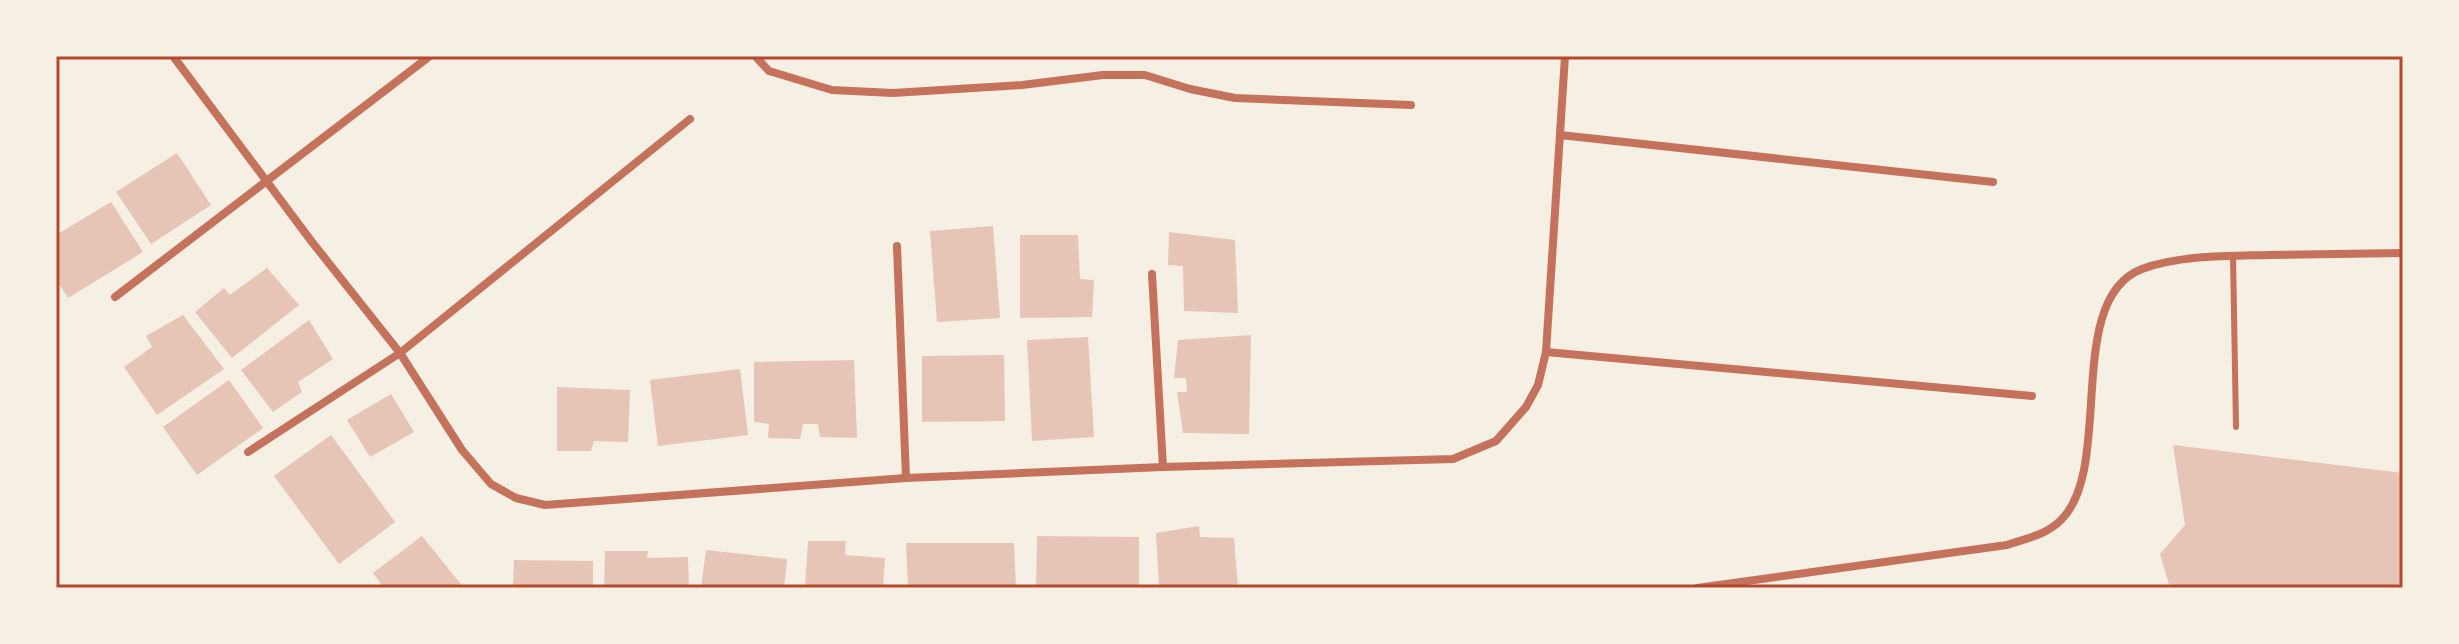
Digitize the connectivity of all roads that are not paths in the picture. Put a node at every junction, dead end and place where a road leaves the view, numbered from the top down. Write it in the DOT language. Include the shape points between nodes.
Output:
graph roads {
  1 [pos="173,56"];
  2 [pos="430,56"];
  3 [pos="755,56"];
  4 [pos="1565,56"];
  5 [pos="1411,105"];
  6 [pos="690,119"];
  7 [pos="1560,135"];
  8 [pos="1993,182"];
  9 [pos="267,183"];
  10 [pos="897,246"];
  11 [pos="2403,253"];
  12 [pos="2233,256"];
  13 [pos="1152,274"];
  14 [pos="115,297"];
  15 [pos="1546,352"];
  16 [pos="400,353"];
  17 [pos="2032,396"];
  18 [pos="2236,427"];
  19 [pos="248,452"];
  20 [pos="1163,467"];
  21 [pos="906,478"];
  22 [pos="1697,588"];
  1 -- 9 [label="street"];
  2 -- 9 [label="street"];
  3 -- 5 [label="street" via="769,71 832,90 893,93 1145,75 1235,98"];
  4 -- 7 [label="street"];
  6 -- 16 [label="street"];
  7 -- 8 [label="street"];
  7 -- 15 [label="street"];
  9 -- 14 [label="street"];
  9 -- 16 [label="street"];
  10 -- 21 [label="street"];
  11 -- 12 [label="street"];
  12 -- 18 [label="lane"];
  12 -- 22 [label="street" via="2142,269 2111,295 2098,329 2086,456 2075,498 2064,518 2046,533 2007,545"];
  13 -- 20 [label="street"];
  15 -- 17 [label="street"];
  15 -- 20 [label="street" via="1526,407 1496,441 1453,459"];
  16 -- 19 [label="street"];
  16 -- 21 [label="street" via="462,450 491,484 516,498 545,505"];
  20 -- 21 [label="street"];
}
